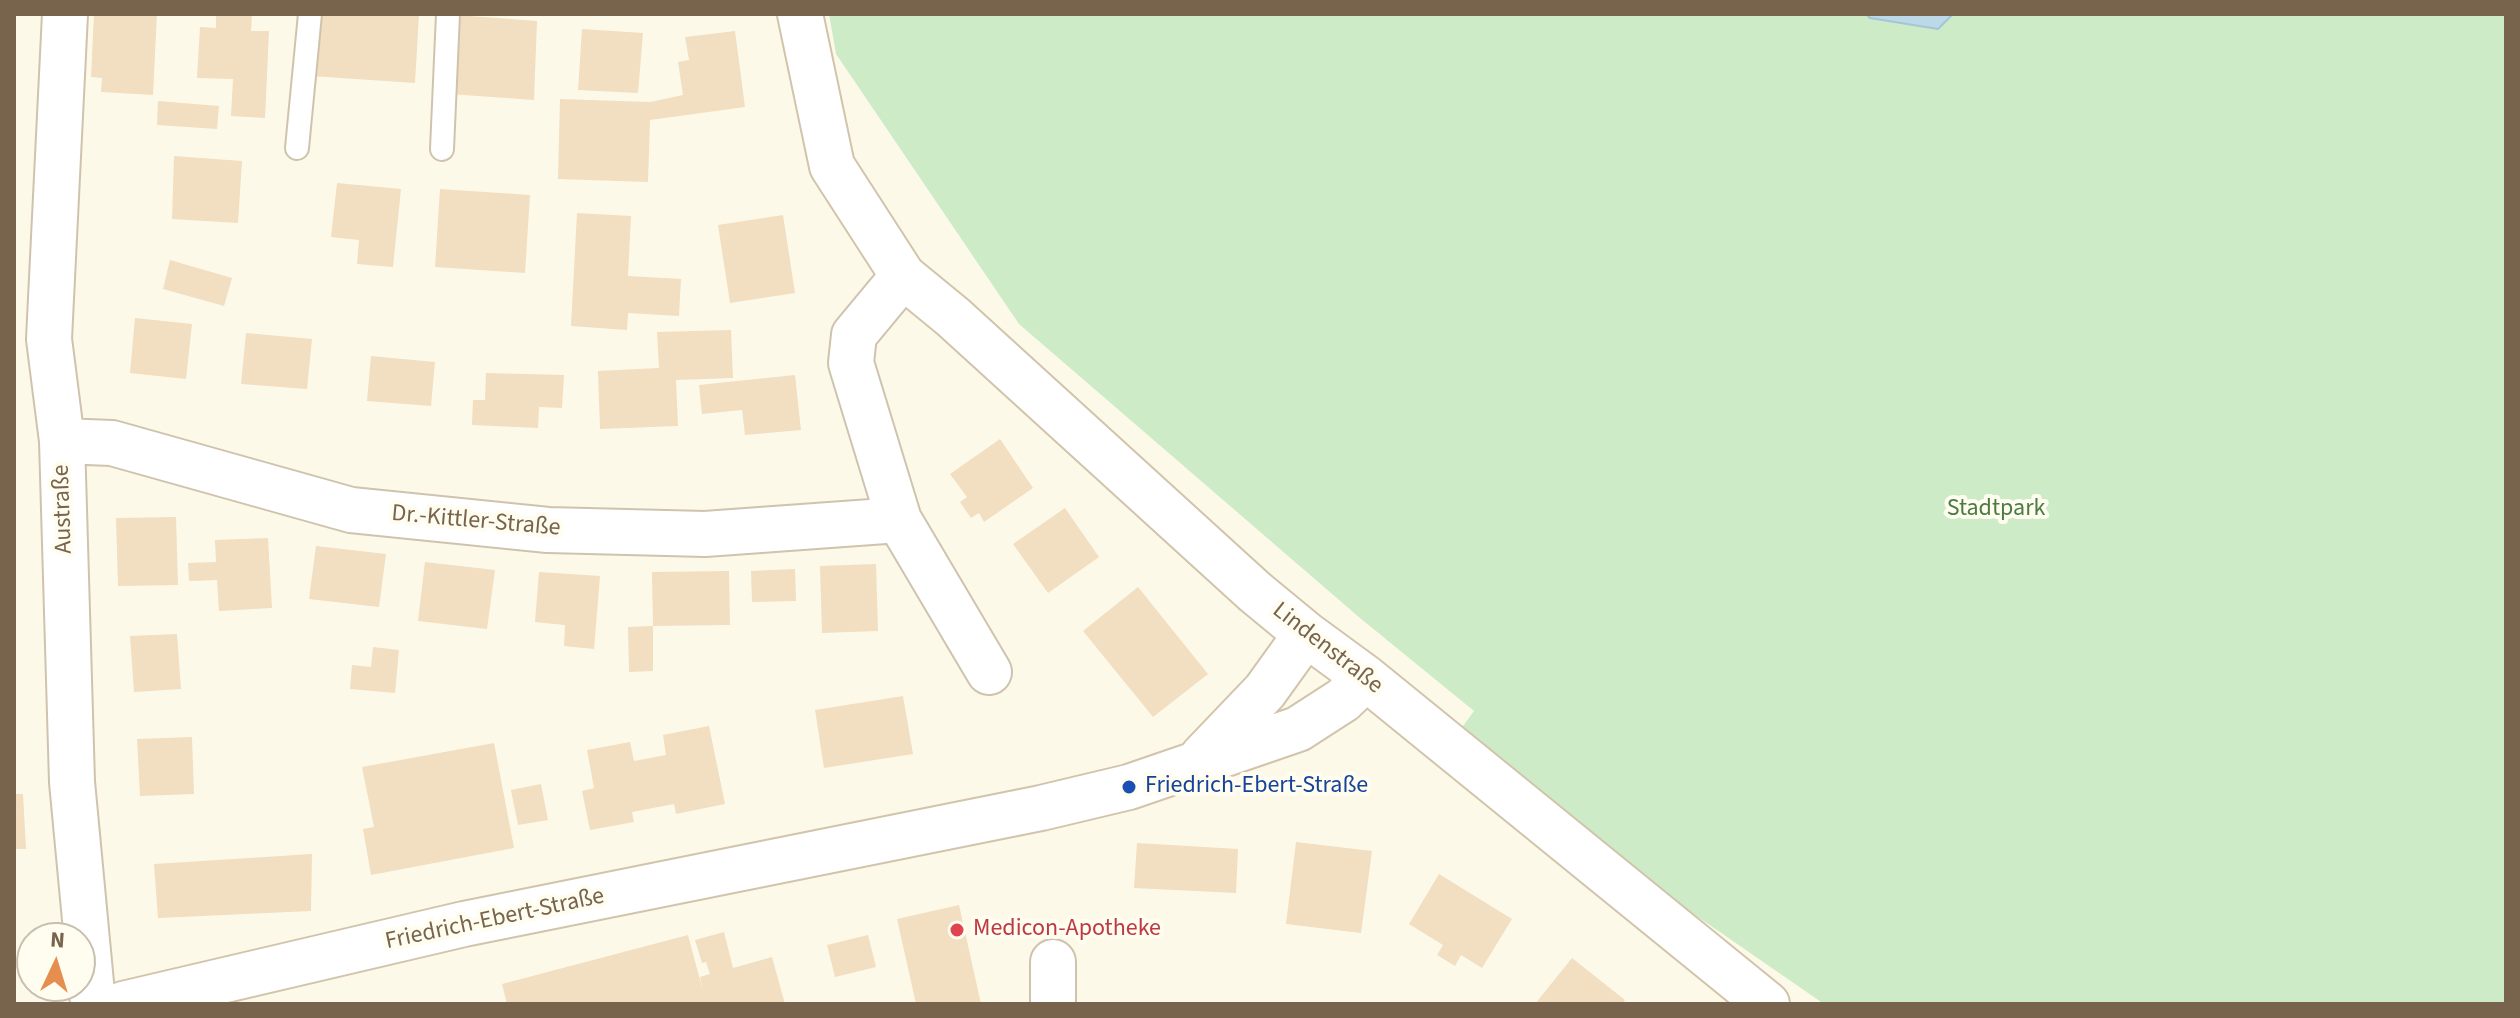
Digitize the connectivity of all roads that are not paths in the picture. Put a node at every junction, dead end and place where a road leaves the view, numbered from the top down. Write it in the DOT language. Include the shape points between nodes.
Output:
graph roads {
  1 [pos="65,14"];
  2 [pos="310,14"];
  3 [pos="448,14"];
  4 [pos="800,14"];
  5 [pos="297,148"];
  6 [pos="442,149"];
  7 [pos="903,276"];
  8 [pos="32,343"];
  9 [pos="62,441"];
  10 [pos="899,520"];
  11 [pos="1306,634"];
  12 [pos="989,672"];
  13 [pos="1366,678"];
  14 [pos="1196,764"];
  15 [pos="93,1004"];
  16 [pos="123,1004"];
  17 [pos="1767,1004"];
  1 -- 8 [label="street, Austraße"];
  2 -- 5 [label="lane"];
  3 -- 6 [label="lane"];
  4 -- 7 [label="street, Lindenstraße" via="832,166"];
  7 -- 10 [label="street" via="854,335 851,363"];
  7 -- 11 [label="street, Lindenstraße"];
  8 -- 9 [label="street, Austraße"];
  9 -- 10 [label="street, Dr.-Kittler-Straße" via="112,443 351,510 548,530 705,534"];
  9 -- 15 [label="street, Austraße" via="72,782"];
  10 -- 12 [label="street"];
  11 -- 13 [label="street, Lindenstraße"];
  11 -- 14 [label="street, Friedrich-Ebert-Straße" via="1265,691"];
  13 -- 14 [label="street, Friedrich-Ebert-Straße" via="1298,729"];
  13 -- 17 [label="street, Lindenstraße"];
  14 -- 16 [label="street, Friedrich-Ebert-Straße" via="1041,808 464,924"];
}
